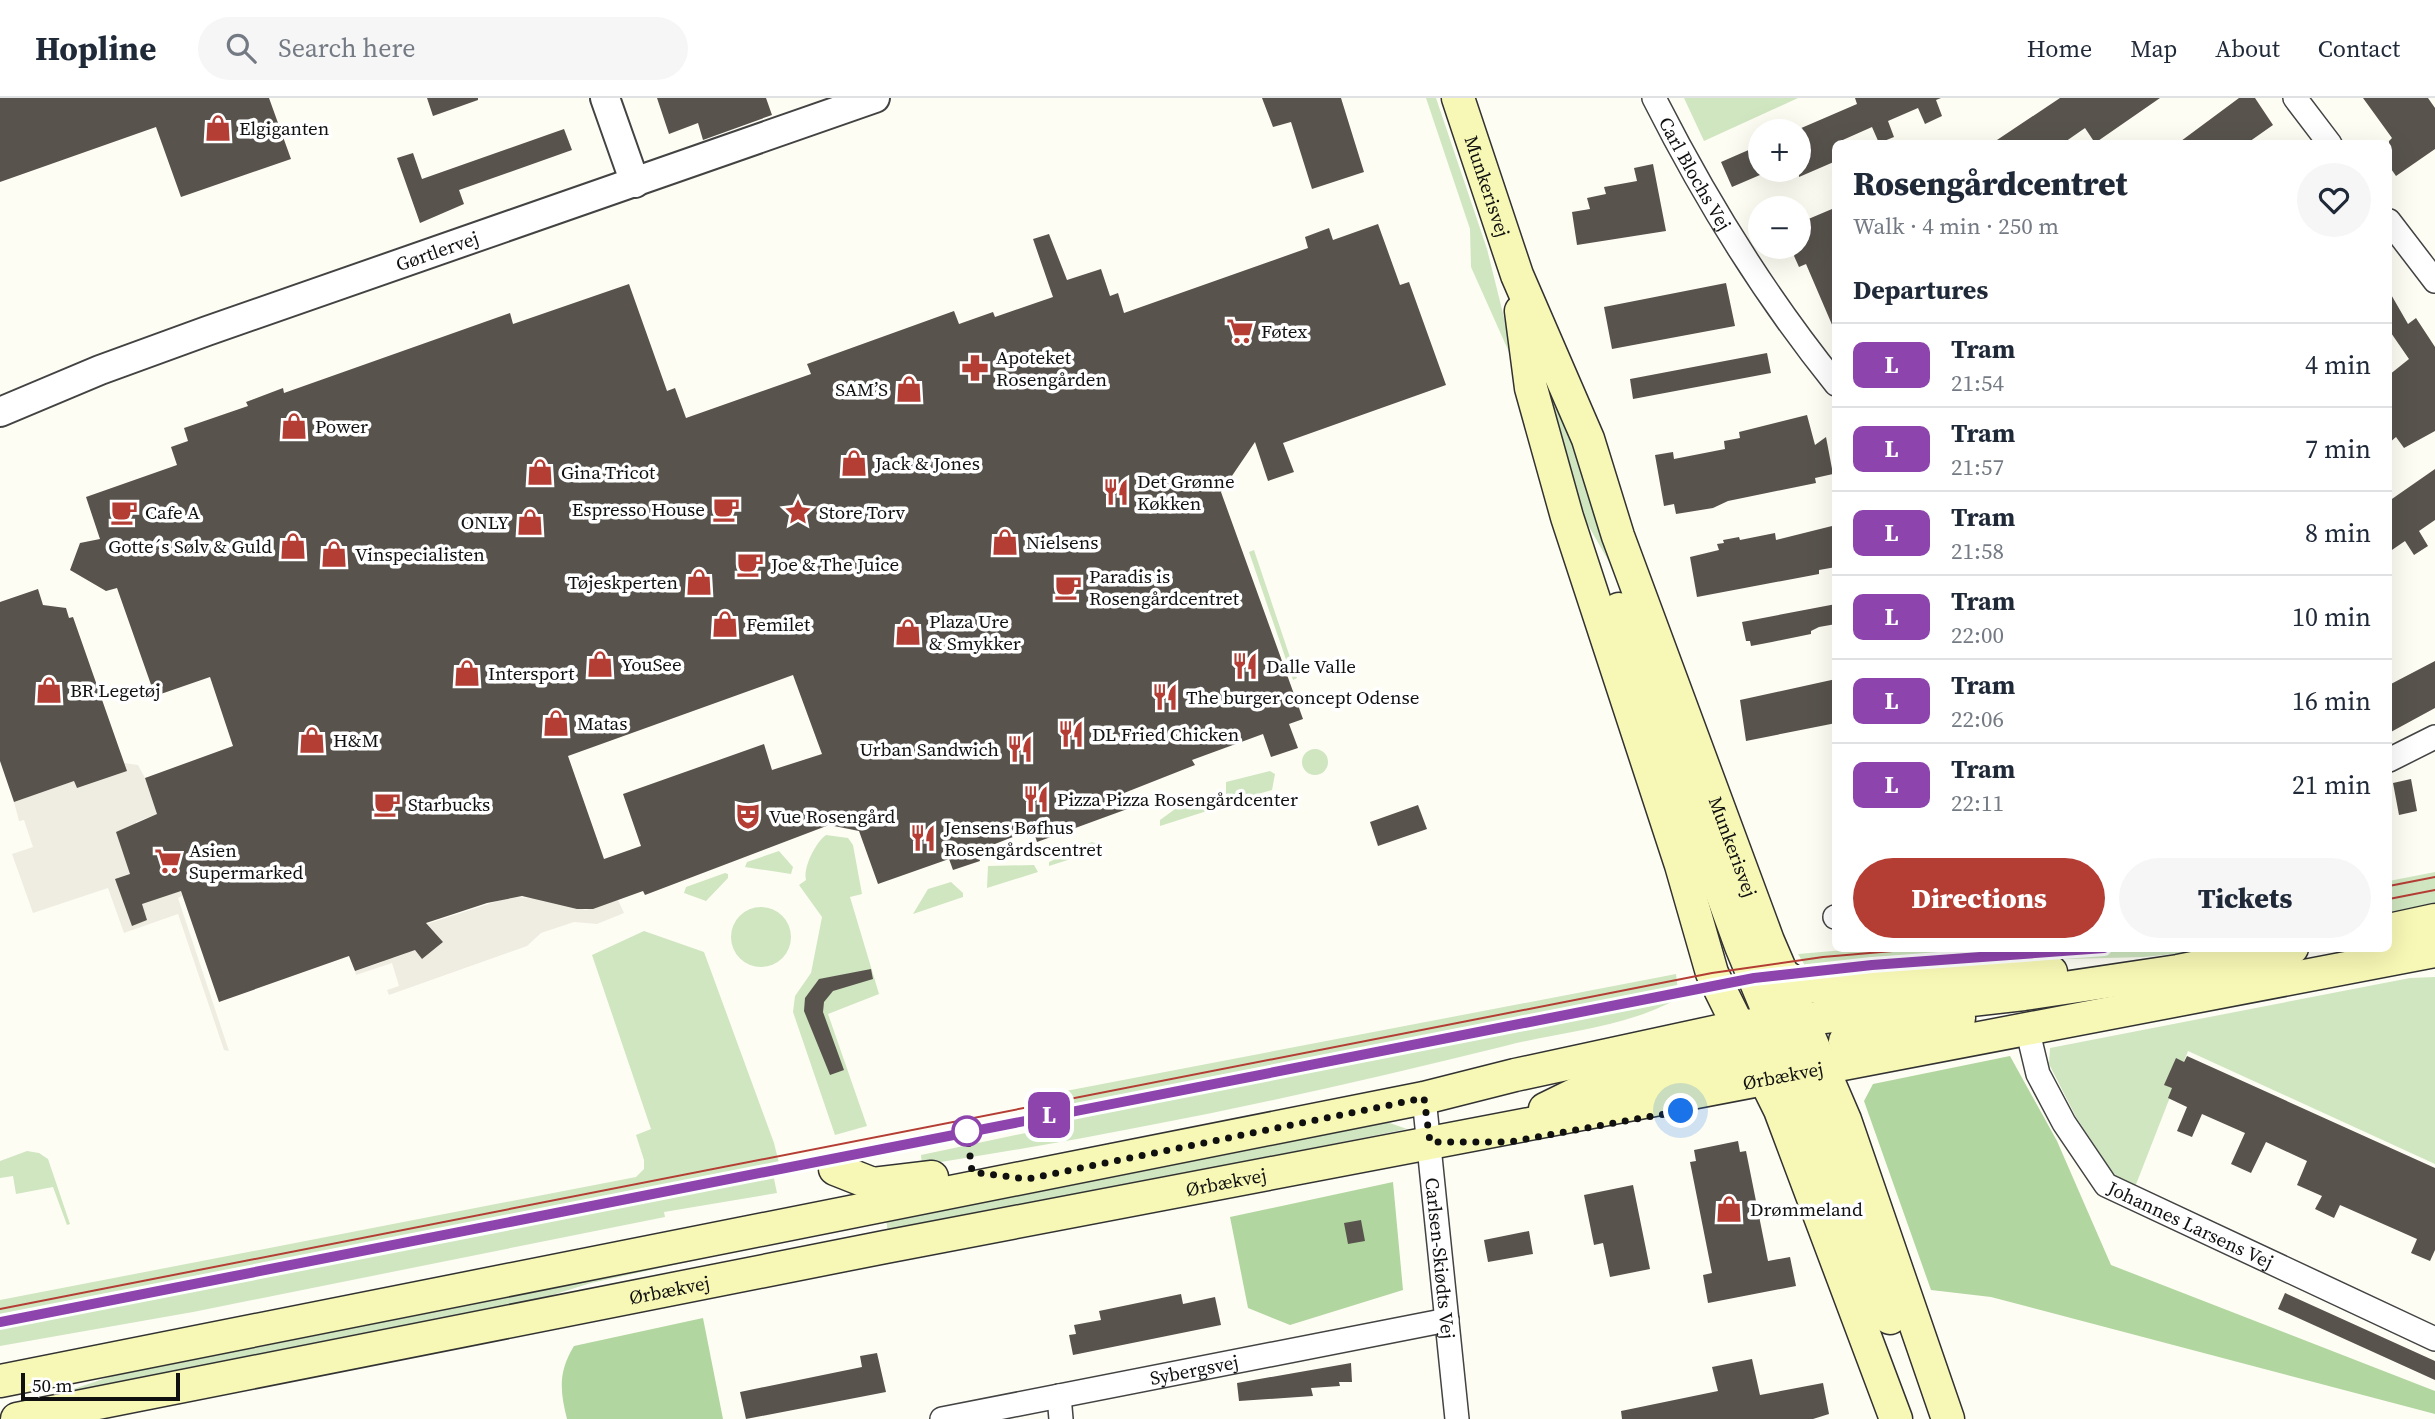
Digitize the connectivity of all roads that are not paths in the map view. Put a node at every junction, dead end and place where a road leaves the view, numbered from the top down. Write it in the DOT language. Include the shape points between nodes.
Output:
graph roads {
  1 [pos="605,98"];
  2 [pos="875,98"];
  3 [pos="1458,98"];
  4 [pos="1654,98"];
  5 [pos="2295,98"];
  6 [pos="2327,140"];
  7 [pos="635,183"];
  8 [pos="2392,224"];
  9 [pos="1517,275"];
  10 [pos="2435,281"];
  11 [pos="1832,379"];
  12 [pos="0,412"];
  13 [pos="2435,737"];
  14 [pos="2392,758"];
  15 [pos="2435,920"];
  16 [pos="2392,929"];
  17 [pos="2435,951"];
  18 [pos="2272,952"];
  19 [pos="2178,971"];
  20 [pos="1782,974"];
  21 [pos="2027,1028"];
  22 [pos="1782,1053"];
  23 [pos="1424,1098"];
  24 [pos="1430,1142"];
  25 [pos="835,1169"];
  26 [pos="1027,1179"];
  27 [pos="847,1213"];
  28 [pos="524,1319"];
  29 [pos="1447,1320"];
  30 [pos="2435,1339"];
  31 [pos="0,1364"];
  32 [pos="77,1367"];
  33 [pos="0,1381"];
  34 [pos="1059,1396"];
  35 [pos="0,1399"];
  36 [pos="17,1419"];
  37 [pos="942,1419"];
  38 [pos="1061,1419"];
  39 [pos="1457,1419"];
  40 [pos="1896,1419"];
  41 [pos="1948,1419"];
  1 -- 7 [label="street"];
  2 -- 7 [label="street, Gørtlervej"];
  3 -- 9 [label="main road, Munkerisvej"];
  4 -- 11 [label="street, Carl Blochs Vej" via="1724,227"];
  5 -- 6 [label="street"];
  7 -- 12 [label="street, Gørtlervej" via="183,340"];
  8 -- 10 [label="street"];
  9 -- 20 [label="main road, Munkerisvej" via="1588,439 1618,536"];
  9 -- 22 [label="main road, Munkerisvej" via="1531,388 1567,517 1712,973"];
  13 -- 14 [label="street"];
  15 -- 16 [label="main road"];
  17 -- 21 [label="main road, Ørbækvej"];
  18 -- 19 [label="main road"];
  19 -- 20 [label="main road" via="2005,973 1833,988 1798,985"];
  19 -- 22 [label="main road" via="2024,994 1961,1018"];
  20 -- 22 [label="main road, Munkerisvej"];
  21 -- 22 [label="main road, Ørbækvej"];
  21 -- 30 [label="street, Johannes Larsens Vej" via="2038,1074 2106,1185"];
  22 -- 23 [label="main road, Ørbækvej" via="1515,1075"];
  22 -- 24 [label="main road, Ørbækvej" via="1594,1085 1516,1124"];
  22 -- 24 [label="main road" via="1763,1097 1510,1142"];
  22 -- 40 [label="main road, Munkerisvej"];
  22 -- 41 [label="main road" via="1892,1323 1931,1372"];
  23 -- 24 [label="street, Carlsen-Skiødts Vej"];
  23 -- 26 [label="main road, Ørbækvej"];
  24 -- 28 [label="main road, Ørbækvej"];
  24 -- 29 [label="street, Carlsen-Skiødts Vej"];
  25 -- 26 [label="main road" via="873,1184 972,1172"];
  26 -- 27 [label="main road, Ørbækvej"];
  27 -- 28 [label="main road" via="844,1223 830,1236"];
  27 -- 32 [label="main road, Ørbækvej"];
  28 -- 36 [label="main road, Ørbækvej"];
  29 -- 34 [label="street, Sybergsvej"];
  29 -- 39 [label="street, Carlsen-Skiødts Vej"];
  31 -- 32 [label="main road"];
  32 -- 33 [label="main road, Ørbækvej"];
  32 -- 35 [label="main road"];
  34 -- 37 [label="street, Sybergsvej"];
  34 -- 38 [label="street"];
}
